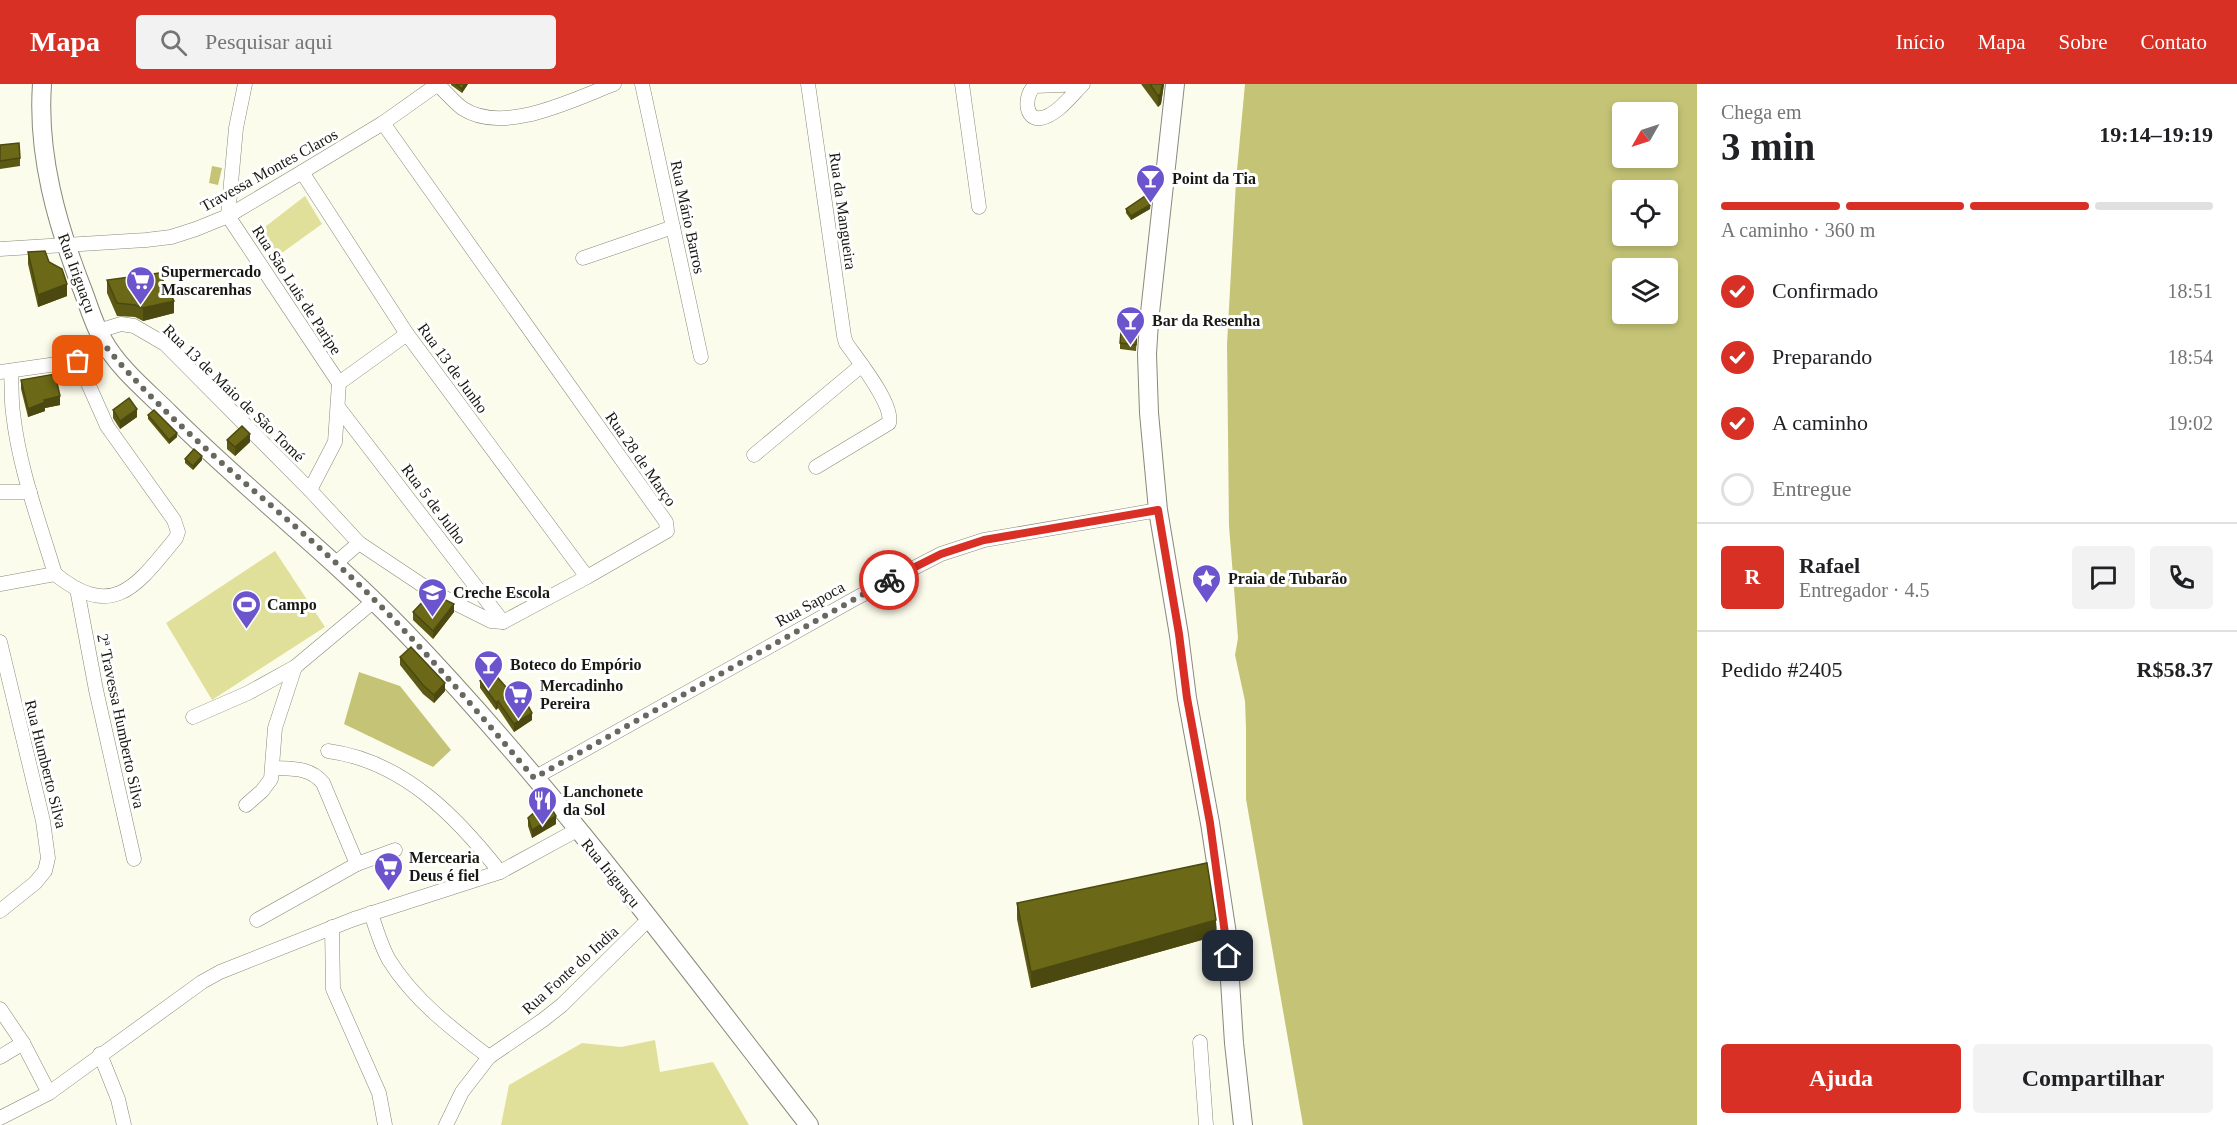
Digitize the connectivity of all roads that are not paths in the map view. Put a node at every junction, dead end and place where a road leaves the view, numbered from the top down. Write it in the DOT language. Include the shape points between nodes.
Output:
graph roads {
  1 [pos="42,84"];
  2 [pos="244,84"];
  3 [pos="614,84"];
  4 [pos="642,84"];
  5 [pos="808,84"];
  6 [pos="962,84"];
  7 [pos="1175,84"];
  8 [pos="438,85"];
  9 [pos="383,123"];
  10 [pos="302,172"];
  11 [pos="979,207"];
  12 [pos="228,216"];
  13 [pos="673,227"];
  14 [pos="65,246"];
  15 [pos="0,249"];
  16 [pos="583,258"];
  17 [pos="98,331"];
  18 [pos="407,334"];
  19 [pos="107,348"];
  20 [pos="701,357"];
  21 [pos="78,361"];
  22 [pos="862,365"];
  23 [pos="5,371"];
  24 [pos="339,383"];
  25 [pos="338,407"];
  26 [pos="754,455"];
  27 [pos="816,467"];
  28 [pos="310,490"];
  29 [pos="0,492"];
  30 [pos="30,492"];
  31 [pos="1158,510"];
  32 [pos="359,543"];
  33 [pos="336,563"];
  34 [pos="55,574"];
  35 [pos="587,577"];
  36 [pos="0,584"];
  37 [pos="76,589"];
  38 [pos="374,601"];
  39 [pos="503,622"];
  40 [pos="0,642"];
  41 [pos="295,667"];
  42 [pos="193,717"];
  43 [pos="328,752"];
  44 [pos="273,768"];
  45 [pos="534,778"];
  46 [pos="246,805"];
  47 [pos="577,830"];
  48 [pos="395,850"];
  49 [pos="134,859"];
  50 [pos="357,864"];
  51 [pos="500,873"];
  52 [pos="0,911"];
  53 [pos="371,913"];
  54 [pos="649,919"];
  55 [pos="257,920"];
  56 [pos="332,927"];
  57 [pos="0,1009"];
  58 [pos="1200,1042"];
  59 [pos="23,1043"];
  60 [pos="100,1054"];
  61 [pos="489,1056"];
  62 [pos="0,1057"];
  63 [pos="49,1093"];
  64 [pos="2,1120"];
  65 [pos="124,1125"];
  66 [pos="385,1125"];
  67 [pos="446,1125"];
  68 [pos="809,1125"];
  69 [pos="1206,1125"];
  70 [pos="1243,1125"];
  1 -- 14 [label="main road, Rua Iriguaçu" via="42,144"];
  2 -- 12 [label="street"];
  3 -- 8 [label="street" via="531,115 505,118 463,108"];
  4 -- 13 [label="street, Rua Mário Barros"];
  5 -- 22 [label="street, Rua da Mangueira" via="846,343"];
  6 -- 11 [label="street"];
  7 -- 31 [label="main road" via="1147,354"];
  8 -- 9 [label="street, Travessa Montes Claros"];
  9 -- 10 [label="street, Travessa Montes Claros"];
  9 -- 35 [label="street, Rua 28 de Março" via="666,522 665,534"];
  10 -- 12 [label="street, Travessa Montes Claros"];
  10 -- 18 [label="street, Rua 13 de Junho"];
  12 -- 14 [label="street, Travessa Montes Claros" via="171,237"];
  12 -- 24 [label="street, Rua São Luis de Paripe"];
  13 -- 16 [label="street"];
  13 -- 20 [label="street, Rua Mário Barros"];
  14 -- 15 [label="street, Travessa Montes Claros"];
  14 -- 17 [label="main road, Rua Iriguaçu"];
  17 -- 19 [label="main road, Rua Iriguaçu"];
  17 -- 28 [label="street, Rua 13 de Maio de São Tomé" via="128,325 165,344"];
  18 -- 24 [label="street"];
  18 -- 35 [label="street, Rua 13 de Junho"];
  19 -- 21 [label="street"];
  19 -- 33 [label="main road, Rua Iriguaçu" via="194,438"];
  21 -- 23 [label="street"];
  21 -- 37 [label="street" via="107,426 174,520 178,532 149,571 130,588 99,596"];
  22 -- 26 [label="street"];
  22 -- 27 [label="street" via="887,405 889,423"];
  23 -- 30 [label="street"];
  24 -- 25 [label="street, Rua 13 de Maio de São Tomé"];
  25 -- 28 [label="street, Rua 13 de Maio de São Tomé" via="335,442"];
  25 -- 39 [label="street, Rua 5 de Julho"];
  28 -- 32 [label="street, Rua 13 de Maio de São Tomé"];
  29 -- 30 [label="street"];
  30 -- 34 [label="street"];
  31 -- 45 [label="street, Rua Sapoca" via="984,540 941,554"];
  31 -- 70 [label="main road" via="1227,934"];
  32 -- 33 [label="street"];
  32 -- 39 [label="street" via="431,591 491,621"];
  33 -- 38 [label="main road, Rua Iriguaçu"];
  34 -- 36 [label="street"];
  34 -- 37 [label="street"];
  35 -- 39 [label="street, Rua 28 de Março"];
  37 -- 49 [label="street, 2ª Travessa Humberto Silva"];
  38 -- 41 [label="street"];
  38 -- 45 [label="main road, Rua Iriguaçu" via="464,694"];
  40 -- 52 [label="street, Rua Humberto Silva" via="43,821 48,858 45,871 35,883"];
  41 -- 42 [label="street"];
  41 -- 44 [label="street" via="274,728"];
  43 -- 51 [label="street" via="362,758 424,793 468,832"];
  44 -- 46 [label="street" via="271,779"];
  44 -- 50 [label="street" via="317,775"];
  45 -- 47 [label="main road, Rua Iriguaçu"];
  47 -- 51 [label="street"];
  47 -- 54 [label="main road, Rua Iriguaçu"];
  48 -- 50 [label="street"];
  50 -- 55 [label="street"];
  51 -- 53 [label="street"];
  53 -- 56 [label="street"];
  53 -- 61 [label="street" via="389,960 412,991"];
  54 -- 61 [label="street, Rua Fonte do India" via="561,1005"];
  54 -- 68 [label="main road, Rua Iriguaçu"];
  56 -- 60 [label="street" via="220,972"];
  56 -- 66 [label="street" via="333,990 379,1093"];
  57 -- 59 [label="street"];
  58 -- 69 [label="street"];
  59 -- 62 [label="street"];
  59 -- 63 [label="street"];
  60 -- 63 [label="street"];
  60 -- 65 [label="street"];
  61 -- 67 [label="street, Rua Fonte do India" via="462,1092"];
  63 -- 64 [label="street"];
}
